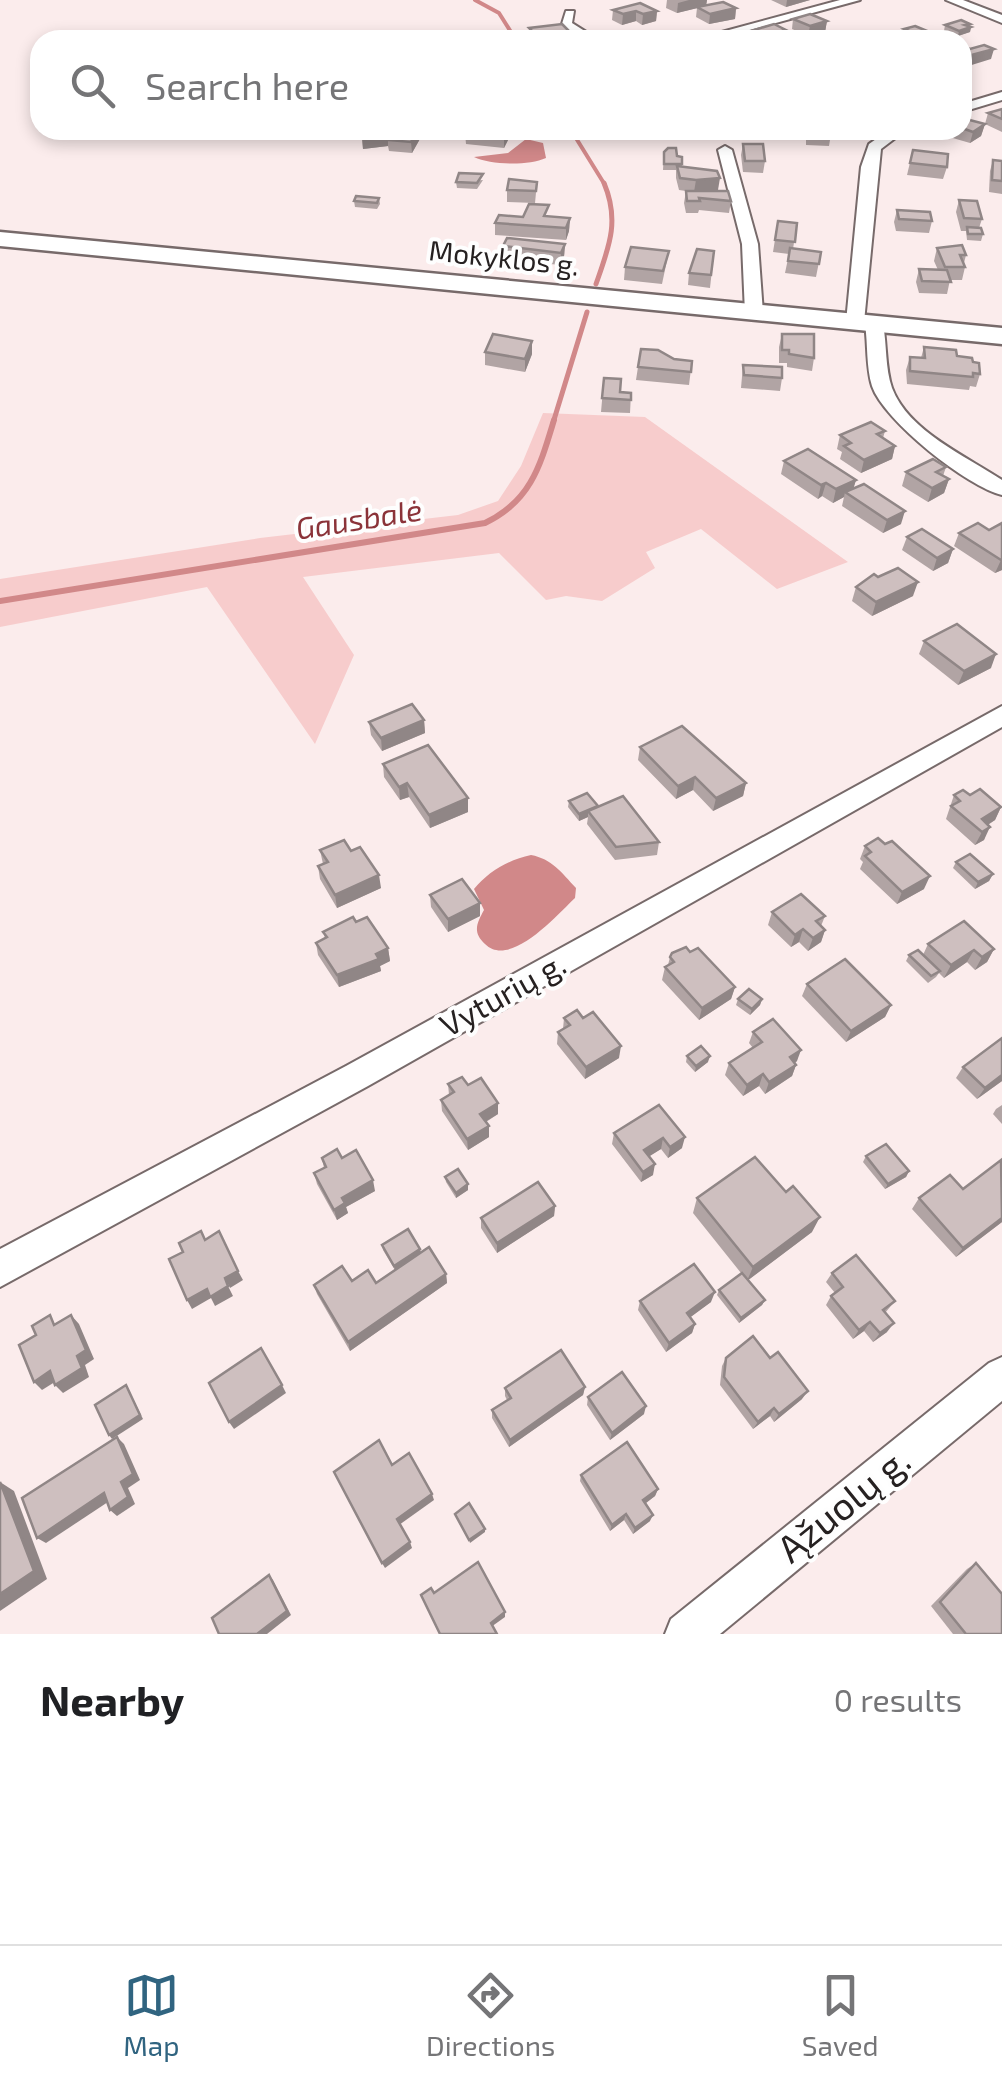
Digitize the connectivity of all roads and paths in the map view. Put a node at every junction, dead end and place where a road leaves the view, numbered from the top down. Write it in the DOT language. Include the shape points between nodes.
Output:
graph roads {
  1 [pos="854,0"];
  2 [pos="952,0"];
  3 [pos="570,14"];
  4 [pos="1002,19"];
  5 [pos="576,30"];
  6 [pos="737,30"];
  7 [pos="1002,96"];
  8 [pos="972,105"];
  9 [pos="884,140"];
  10 [pos="726,150"];
  11 [pos="0,239"];
  12 [pos="754,312"];
  13 [pos="865,323"];
  14 [pos="1002,336"];
  15 [pos="1002,489"];
  16 [pos="1002,715"];
  17 [pos="0,1269"];
  18 [pos="1002,1376"];
  19 [pos="686,1634"];
  1 -- 6 [label="street"];
  2 -- 4 [label="street"];
  3 -- 5 [label="street" via="565,24"];
  7 -- 8 [label="street"];
  9 -- 13 [label="street" via="874,147 869,167"];
  10 -- 12 [label="street" via="750,244"];
  11 -- 12 [label="main road, Mokyklos g."];
  12 -- 13 [label="main road, Mokyklos g."];
  13 -- 14 [label="main road, Mokyklos g."];
  13 -- 15 [label="street" via="888,402"];
  16 -- 17 [label="street, Vyturių g."];
  18 -- 19 [label="street, Ąžuolų g."];
}
